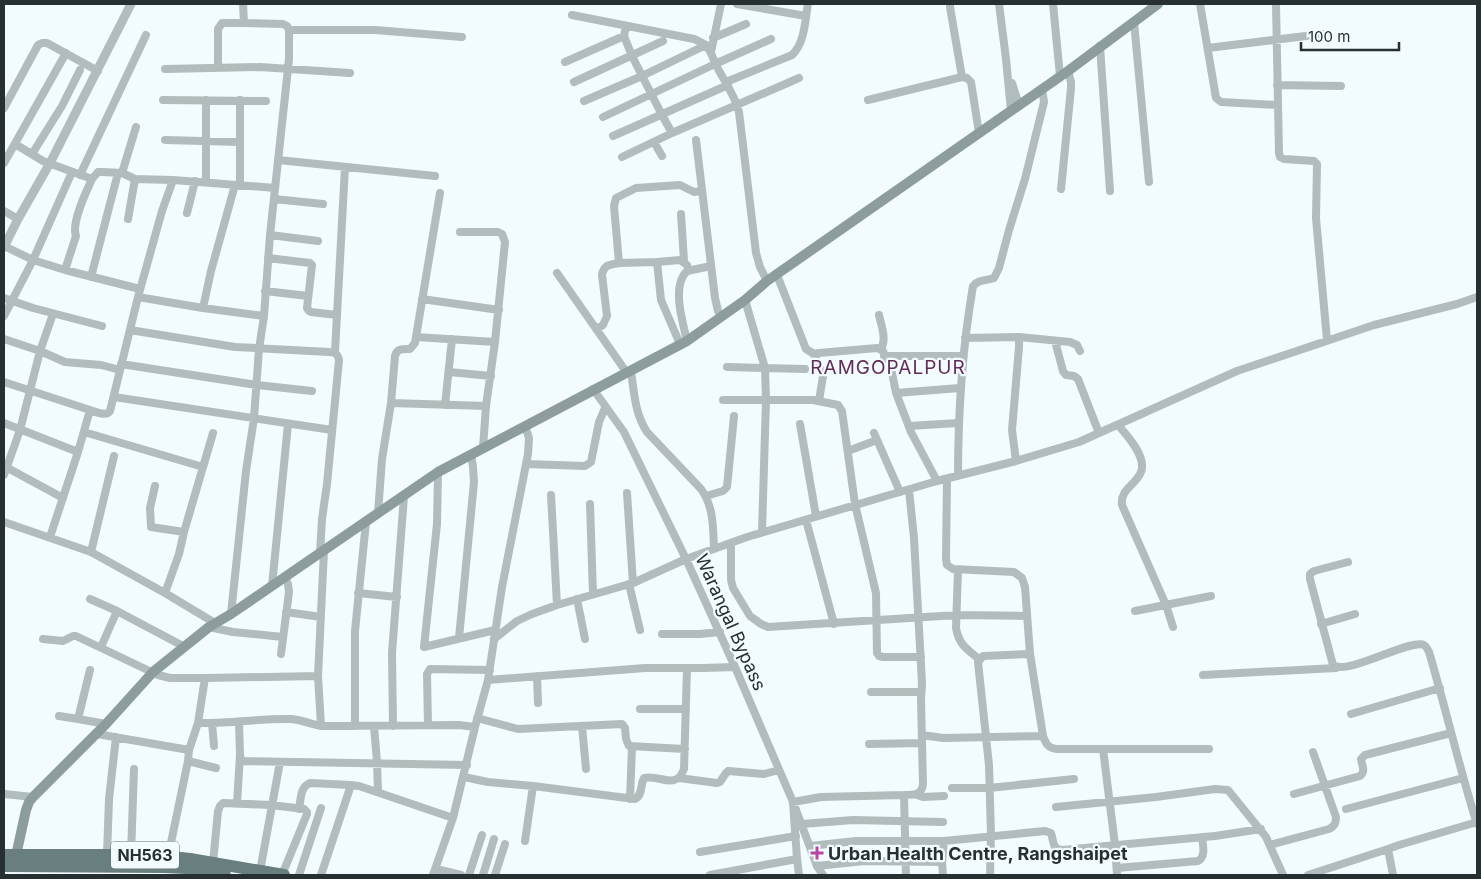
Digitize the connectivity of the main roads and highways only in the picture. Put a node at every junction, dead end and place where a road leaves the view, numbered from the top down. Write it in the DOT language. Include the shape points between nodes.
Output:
graph roads {
  1 [pos="1158,4"];
  2 [pos="9,866"];
  3 [pos="81,871"];
  4 [pos="224,875"];
  5 [pos="283,875"];
  1 -- 2 [label="main road" via="684,343 438,472 184,646 153,672 29,802"];
  2 -- 3 [label="highway, NH563"];
  2 -- 5 [label="highway, NH563" via="131,855 168,857"];
  3 -- 4 [label="highway, NH563" via="164,867"];
}
